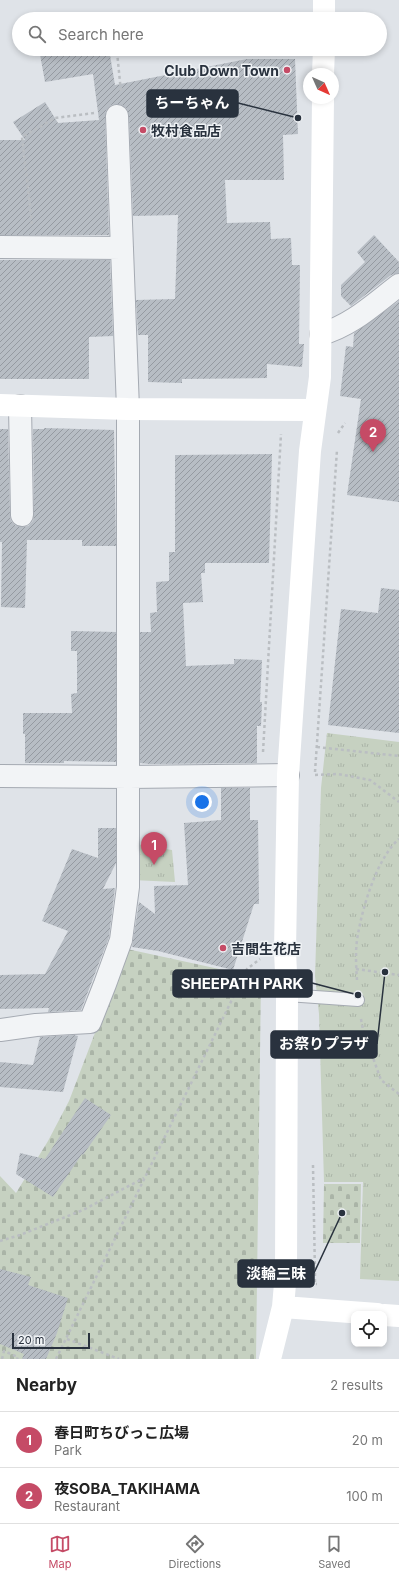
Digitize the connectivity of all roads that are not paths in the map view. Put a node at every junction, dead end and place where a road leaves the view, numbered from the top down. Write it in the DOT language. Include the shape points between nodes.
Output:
graph roads {
  1 [pos="324,0"];
  2 [pos="324,12"];
  3 [pos="317,56"];
  4 [pos="321,68"];
  5 [pos="323,104"];
  6 [pos="109,114"];
  7 [pos="0,247"];
  8 [pos="122,248"];
  9 [pos="399,285"];
  10 [pos="321,334"];
  11 [pos="10,406"];
  12 [pos="128,409"];
  13 [pos="315,410"];
  14 [pos="22,515"];
  15 [pos="288,775"];
  16 [pos="0,776"];
  17 [pos="129,777"];
  18 [pos="286,995"];
  19 [pos="358,1000"];
  20 [pos="0,1030"];
  21 [pos="283,1307"];
  22 [pos="351,1312"];
  23 [pos="387,1314"];
  24 [pos="399,1316"];
  25 [pos="270,1359"];
  1 -- 2 [label="street"];
  3 -- 4 [label="street"];
  5 -- 10 [label="street"];
  6 -- 8 [label="street"];
  7 -- 8 [label="street"];
  8 -- 12 [label="street"];
  9 -- 10 [label="street" via="351,322"];
  10 -- 13 [label="street" via="320,377"];
  11 -- 12 [label="street"];
  11 -- 14 [label="street"];
  12 -- 13 [label="street"];
  12 -- 17 [label="street"];
  13 -- 15 [label="street"];
  15 -- 17 [label="street"];
  15 -- 18 [label="street"];
  16 -- 17 [label="street"];
  17 -- 20 [label="street" via="128,887 121,940 90,1022"];
  18 -- 19 [label="lane"];
  18 -- 21 [label="street" via="286,1272"];
  21 -- 22 [label="street"];
  21 -- 25 [label="street"];
  23 -- 24 [label="street"];
}
